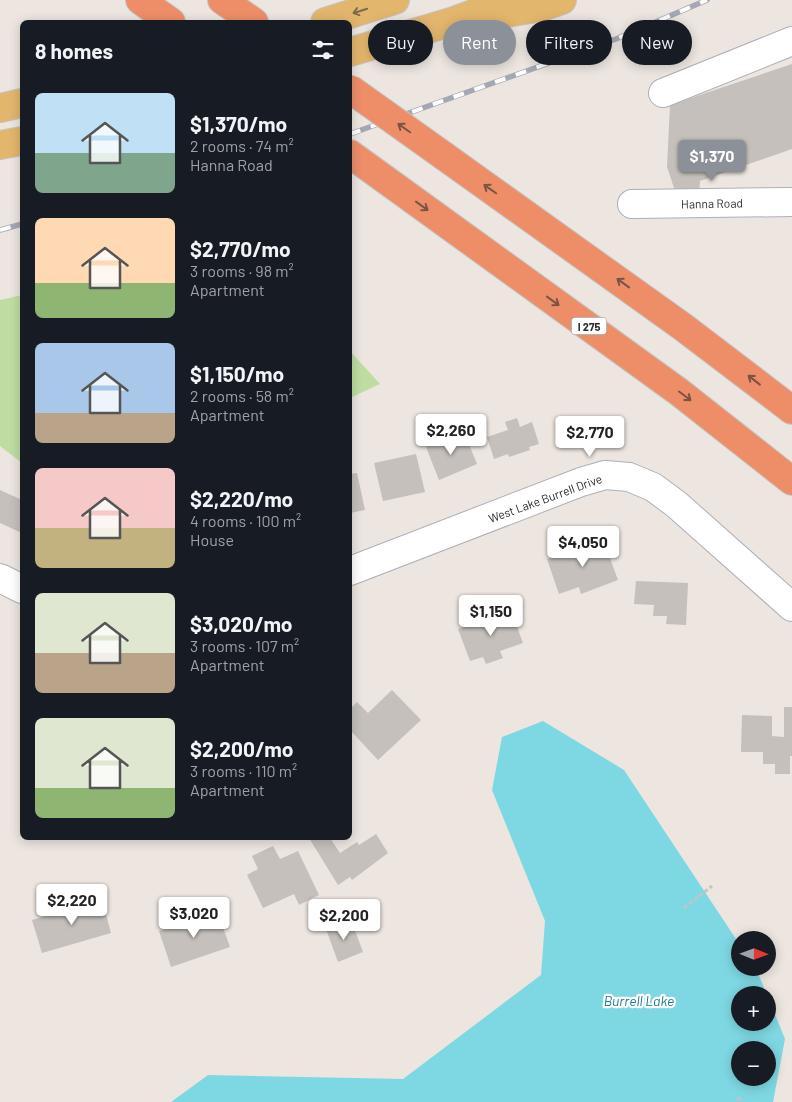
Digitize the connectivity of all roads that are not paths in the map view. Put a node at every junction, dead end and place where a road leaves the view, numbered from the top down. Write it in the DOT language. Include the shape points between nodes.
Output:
graph roads {
  1 [pos="222,0"];
  2 [pos="395,0"];
  3 [pos="478,0"];
  4 [pos="510,0"];
  5 [pos="562,0"];
  6 [pos="251,20"];
  7 [pos="331,20"];
  8 [pos="453,20"];
  9 [pos="456,20"];
  10 [pos="463,20"];
  11 [pos="443,24"];
  12 [pos="792,40"];
  13 [pos="352,51"];
  14 [pos="352,91"];
  15 [pos="663,94"];
  16 [pos="20,103"];
  17 [pos="0,108"];
  18 [pos="20,141"];
  19 [pos="0,146"];
  20 [pos="352,155"];
  21 [pos="792,202"];
  22 [pos="632,204"];
  23 [pos="792,410"];
  24 [pos="792,481"];
  25 [pos="352,571"];
  26 [pos="0,578"];
  27 [pos="20,588"];
  28 [pos="792,607"];
  1 -- 6 [label="highway"];
  2 -- 7 [label="main road, one-way"];
  3 -- 8 [label="main road"];
  4 -- 9 [label="main road"];
  5 -- 10 [label="main road" via="542,7"];
  11 -- 13 [label="main road"];
  12 -- 15 [label="street"];
  23 -- 14 [label="highway, one-way, bridge" via="683,327"];
  16 -- 17 [label="main road"];
  18 -- 19 [label="main road"];
  20 -- 24 [label="highway, I 275, one-way" via="679,392"];
  21 -- 22 [label="street, Hanna Road"];
  25 -- 28 [label="street, West Lake Burrell Drive" via="605,475 629,477 653,487"];
  26 -- 27 [label="street"];
}
